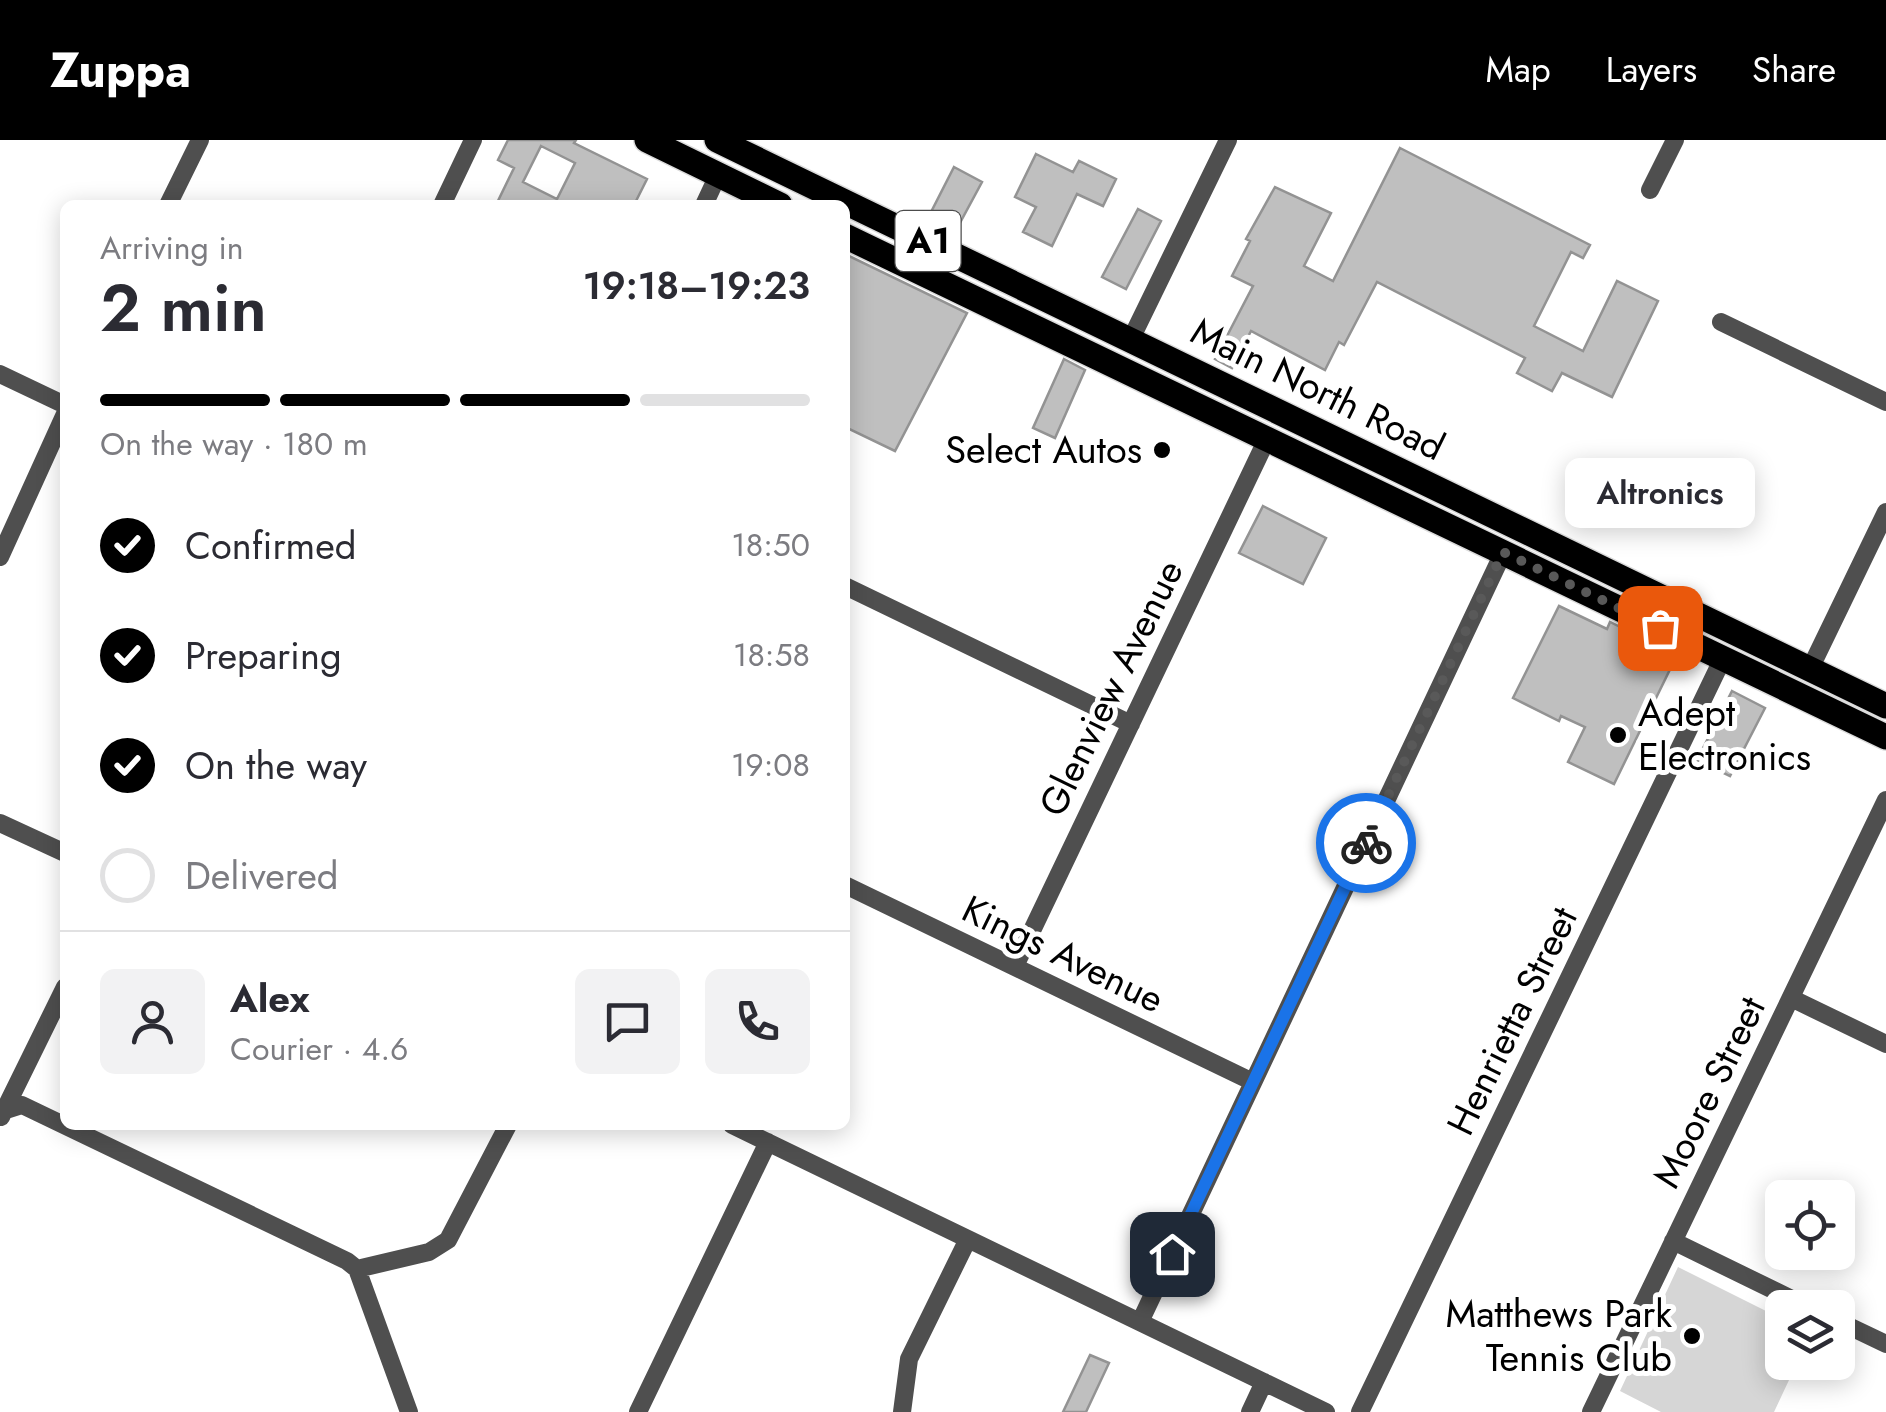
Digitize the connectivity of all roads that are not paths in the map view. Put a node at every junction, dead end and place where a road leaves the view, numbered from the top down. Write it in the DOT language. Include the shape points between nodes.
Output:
graph roads {
  1 [pos="200,140"];
  2 [pos="473,140"];
  3 [pos="718,140"];
  4 [pos="1228,140"];
  5 [pos="1675,140"];
  6 [pos="658,143"];
  7 [pos="718,175"];
  8 [pos="1650,190"];
  9 [pos="170,200"];
  10 [pos="444,200"];
  11 [pos="706,200"];
  12 [pos="770,200"];
  13 [pos="843,200"];
  14 [pos="850,204"];
  15 [pos="850,238"];
  16 [pos="1721,322"];
  17 [pos="1131,339"];
  18 [pos="1117,367"];
  19 [pos="0,374"];
  20 [pos="1886,402"];
  21 [pos="60,403"];
  22 [pos="1280,412"];
  23 [pos="60,425"];
  24 [pos="1266,439"];
  25 [pos="1886,512"];
  26 [pos="1515,527"];
  27 [pos="1503,552"];
  28 [pos="0,557"];
  29 [pos="850,588"];
  30 [pos="1723,658"];
  31 [pos="1810,669"];
  32 [pos="1798,694"];
  33 [pos="1886,706"];
  34 [pos="1131,724"];
  35 [pos="1886,736"];
  36 [pos="1886,800"];
  37 [pos="0,822"];
  38 [pos="60,851"];
  39 [pos="850,887"];
  40 [pos="1015,966"];
  41 [pos="60,997"];
  42 [pos="1791,998"];
  43 [pos="1886,1044"];
  44 [pos="1253,1082"];
  45 [pos="1,1114"];
  46 [pos="60,1124"];
  47 [pos="73,1130"];
  48 [pos="505,1130"];
  49 [pos="743,1130"];
  50 [pos="768,1142"];
  51 [pos="968,1239"];
  52 [pos="1673,1241"];
  53 [pos="356,1269"];
  54 [pos="1773,1290"];
  55 [pos="1140,1322"];
  56 [pos="1855,1329"];
  57 [pos="1886,1344"];
  58 [pos="1264,1382"];
  59 [pos="409,1412"];
  60 [pos="638,1412"];
  61 [pos="902,1412"];
  62 [pos="1250,1412"];
  63 [pos="1326,1412"];
  64 [pos="1360,1412"];
  65 [pos="1591,1412"];
  1 -- 9 [label="street"];
  2 -- 10 [label="street"];
  3 -- 13 [label="highway, Main North Road / A1"];
  4 -- 17 [label="street"];
  5 -- 8 [label="street"];
  6 -- 7 [label="highway"];
  7 -- 11 [label="street"];
  7 -- 12 [label="highway"];
  14 -- 17 [label="highway, Main North Road / A1"];
  15 -- 18 [label="highway, Main North Road / A1"];
  16 -- 20 [label="street"];
  17 -- 18 [label="highway"];
  17 -- 22 [label="highway, Main North Road / A1"];
  18 -- 24 [label="highway, Main North Road / A1"];
  19 -- 21 [label="street"];
  22 -- 24 [label="highway"];
  22 -- 26 [label="highway, Main North Road / A1"];
  23 -- 28 [label="street"];
  24 -- 27 [label="highway, Main North Road / A1"];
  24 -- 34 [label="street, Glenview Avenue"];
  25 -- 31 [label="street"];
  26 -- 27 [label="highway"];
  26 -- 31 [label="highway, Main North Road / A1"];
  27 -- 30 [label="highway, Main North Road / A1"];
  27 -- 44 [label="street"];
  29 -- 34 [label="street"];
  30 -- 32 [label="highway, Main North Road / A1"];
  30 -- 64 [label="street, Henrietta Street"];
  31 -- 32 [label="highway"];
  31 -- 33 [label="highway, Main North Road / A1"];
  32 -- 35 [label="highway, Main North Road / A1"];
  34 -- 40 [label="street, Glenview Avenue"];
  36 -- 42 [label="street, Moore Street"];
  37 -- 38 [label="street"];
  39 -- 40 [label="street, Kings Avenue"];
  40 -- 44 [label="street, Kings Avenue"];
  41 -- 45 [label="street"];
  42 -- 43 [label="street"];
  42 -- 52 [label="street, Moore Street"];
  44 -- 55 [label="street"];
  45 -- 46 [label="street" via="22,1105"];
  47 -- 53 [label="street"];
  48 -- 53 [label="street" via="448,1240 429,1252"];
  49 -- 50 [label="street"];
  50 -- 51 [label="street"];
  50 -- 60 [label="street"];
  51 -- 55 [label="street"];
  51 -- 61 [label="street" via="909,1359"];
  52 -- 54 [label="street"];
  52 -- 65 [label="street, Moore Street"];
  53 -- 59 [label="street"];
  55 -- 58 [label="street"];
  56 -- 57 [label="street"];
  58 -- 62 [label="street"];
  58 -- 63 [label="street"];
}
